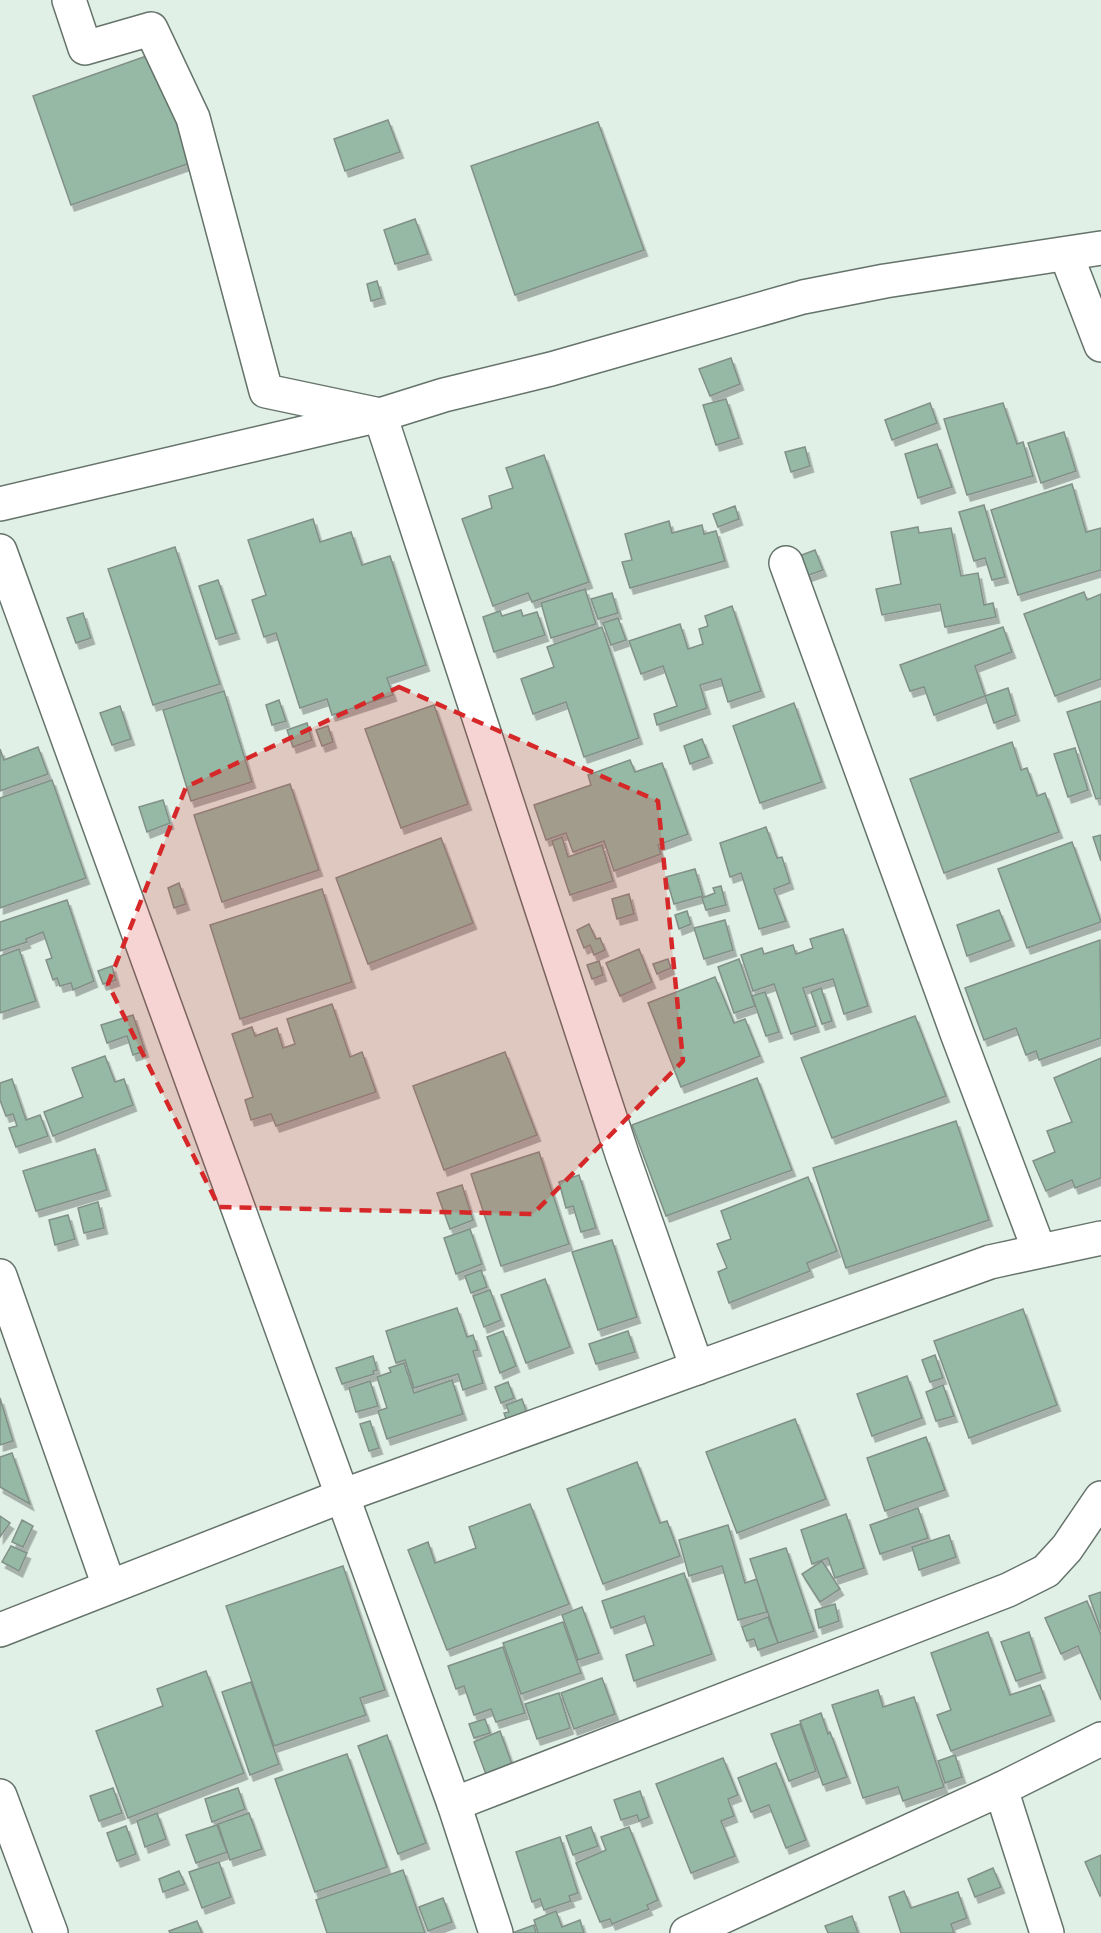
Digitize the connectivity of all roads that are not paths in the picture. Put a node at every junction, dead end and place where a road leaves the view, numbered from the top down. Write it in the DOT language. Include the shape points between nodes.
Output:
graph roads {
  1 [pos="69,0"];
  2 [pos="1101,248"];
  3 [pos="1066,254"];
  4 [pos="1101,345"];
  5 [pos="380,416"];
  6 [pos="0,504"];
  7 [pos="0,551"];
  8 [pos="786,563"];
  9 [pos="1101,1238"];
  10 [pos="1039,1250"];
  11 [pos="0,1276"];
  12 [pos="697,1368"];
  13 [pos="342,1496"];
  14 [pos="1101,1498"];
  15 [pos="109,1586"];
  16 [pos="0,1630"];
  17 [pos="1101,1739"];
  18 [pos="1001,1789"];
  19 [pos="0,1796"];
  20 [pos="454,1804"];
  21 [pos="51,1933"];
  22 [pos="495,1933"];
  23 [pos="687,1933"];
  24 [pos="1047,1933"];
  1 -- 5 [label="street" via="85,48 151,29 193,118 266,391"];
  2 -- 3 [label="street"];
  3 -- 4 [label="street"];
  3 -- 5 [label="street" via="803,297"];
  5 -- 6 [label="street"];
  5 -- 12 [label="street" via="623,1157"];
  7 -- 13 [label="street"];
  8 -- 10 [label="street"];
  9 -- 10 [label="street"];
  10 -- 12 [label="street" via="990,1262"];
  11 -- 15 [label="street"];
  12 -- 13 [label="street"];
  13 -- 15 [label="street"];
  13 -- 20 [label="street"];
  14 -- 20 [label="street" via="1067,1548 1046,1570 1008,1590"];
  15 -- 16 [label="street"];
  17 -- 18 [label="street"];
  18 -- 23 [label="street"];
  18 -- 24 [label="street"];
  19 -- 21 [label="street"];
  20 -- 22 [label="street"];
}
